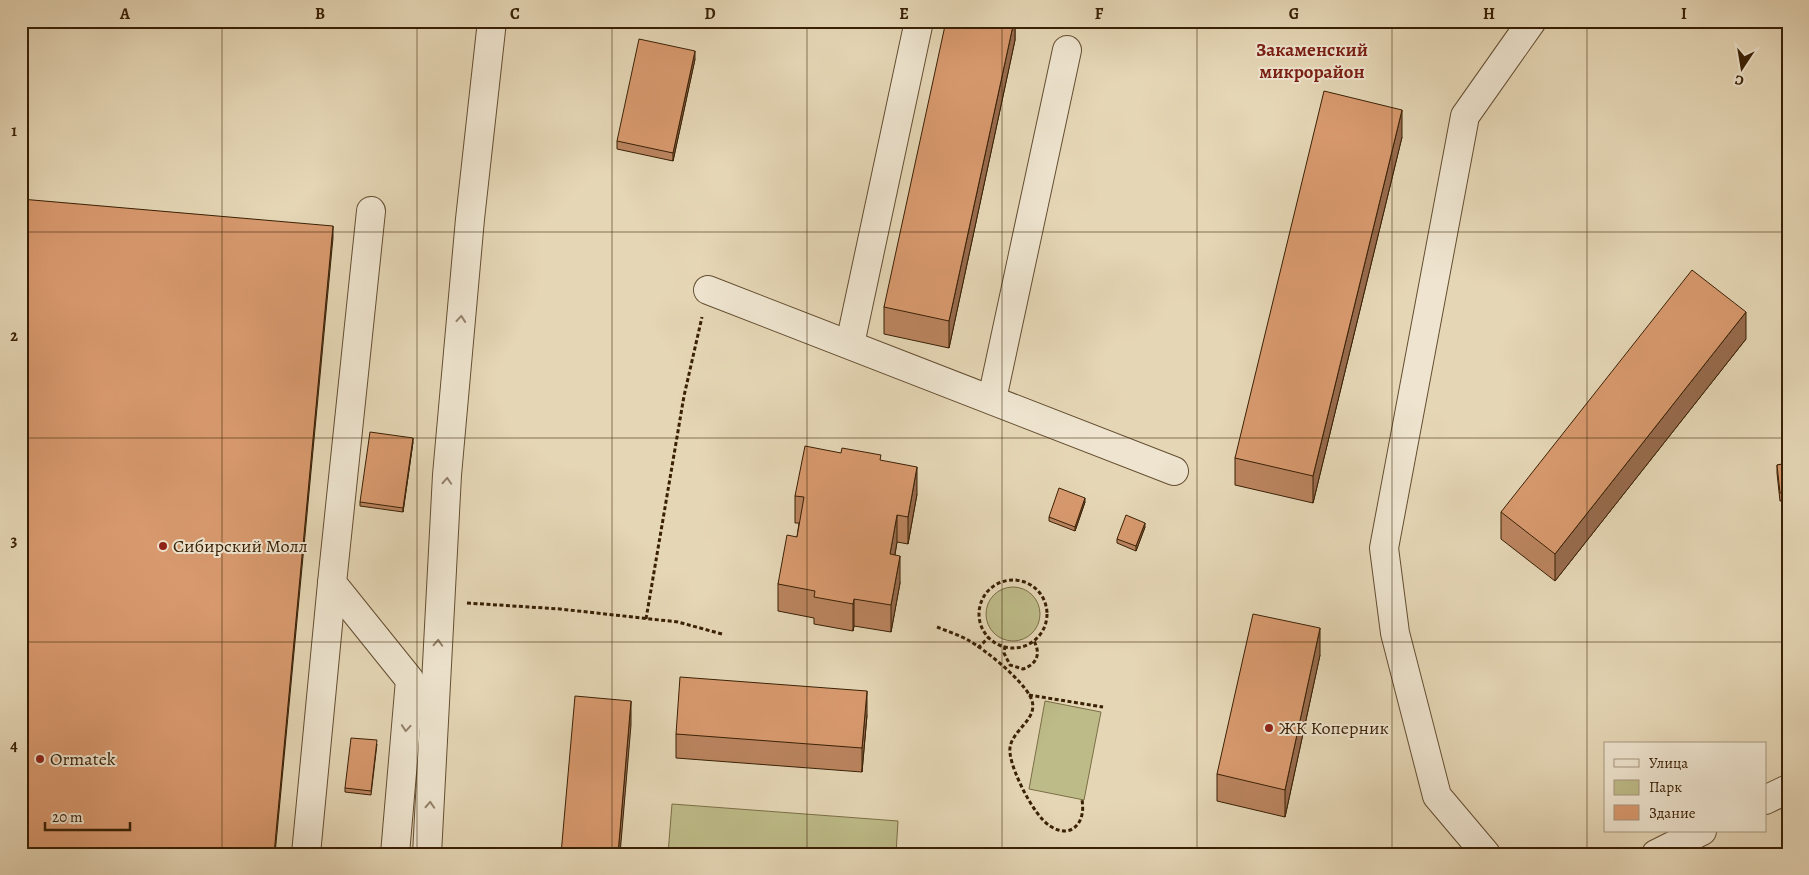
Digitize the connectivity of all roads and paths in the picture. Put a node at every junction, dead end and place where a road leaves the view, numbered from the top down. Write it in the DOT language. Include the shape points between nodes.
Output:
graph roads {
  1 [pos="492,21"];
  2 [pos="919,21"];
  3 [pos="1532,21"];
  4 [pos="1067,50"];
  5 [pos="371,211"];
  6 [pos="708,290"];
  7 [pos="850,344"];
  8 [pos="992,399"];
  9 [pos="1174,471"];
  10 [pos="332,583"];
  11 [pos="458,602"];
  12 [pos="646,618"];
  13 [pos="937,627"];
  14 [pos="722,634"];
  15 [pos="989,637"];
  16 [pos="1034,641"];
  17 [pos="1005,646"];
  18 [pos="978,648"];
  19 [pos="1029,695"];
  20 [pos="1103,707"];
  21 [pos="1788,789"];
  22 [pos="1082,800"];
  23 [pos="1766,800"];
  24 [pos="1700,832"];
  25 [pos="306,854"];
  26 [pos="396,854"];
  27 [pos="427,854"];
  28 [pos="1486,854"];
  29 [pos="1656,854"];
  27 -- 1 [label="street, one-way" via="448,465"];
  2 -- 7 [label="street"];
  3 -- 28 [label="street" via="1465,116 1384,548 1395,633 1437,796"];
  4 -- 8 [label="street"];
  5 -- 10 [label="street"];
  6 -- 7 [label="street"];
  6 -- 12 [label="path" via="684,396"];
  7 -- 8 [label="street"];
  8 -- 9 [label="street"];
  10 -- 25 [label="street"];
  10 -- 26 [label="street, one-way" via="410,680"];
  11 -- 12 [label="path"];
  12 -- 14 [label="path" via="678,622"];
  13 -- 18 [label="path" via="968,640"];
  15 -- 16 [label="path" via="981,626 982,600 990,589 1014,579 1033,586 1046,601 1045,628"];
  15 -- 17 [label="path"];
  15 -- 18 [label="path"];
  16 -- 17 [label="path" via="1026,646"];
  16 -- 17 [label="path" via="1038,655 1036,661 1023,669 1010,665 1004,653"];
  18 -- 19 [label="path"];
  19 -- 20 [label="path"];
  19 -- 22 [label="path" via="1031,715 1010,745 1018,778 1043,820 1060,830 1078,826"];
  21 -- 23 [label="street"];
  24 -- 29 [label="street"];
}
